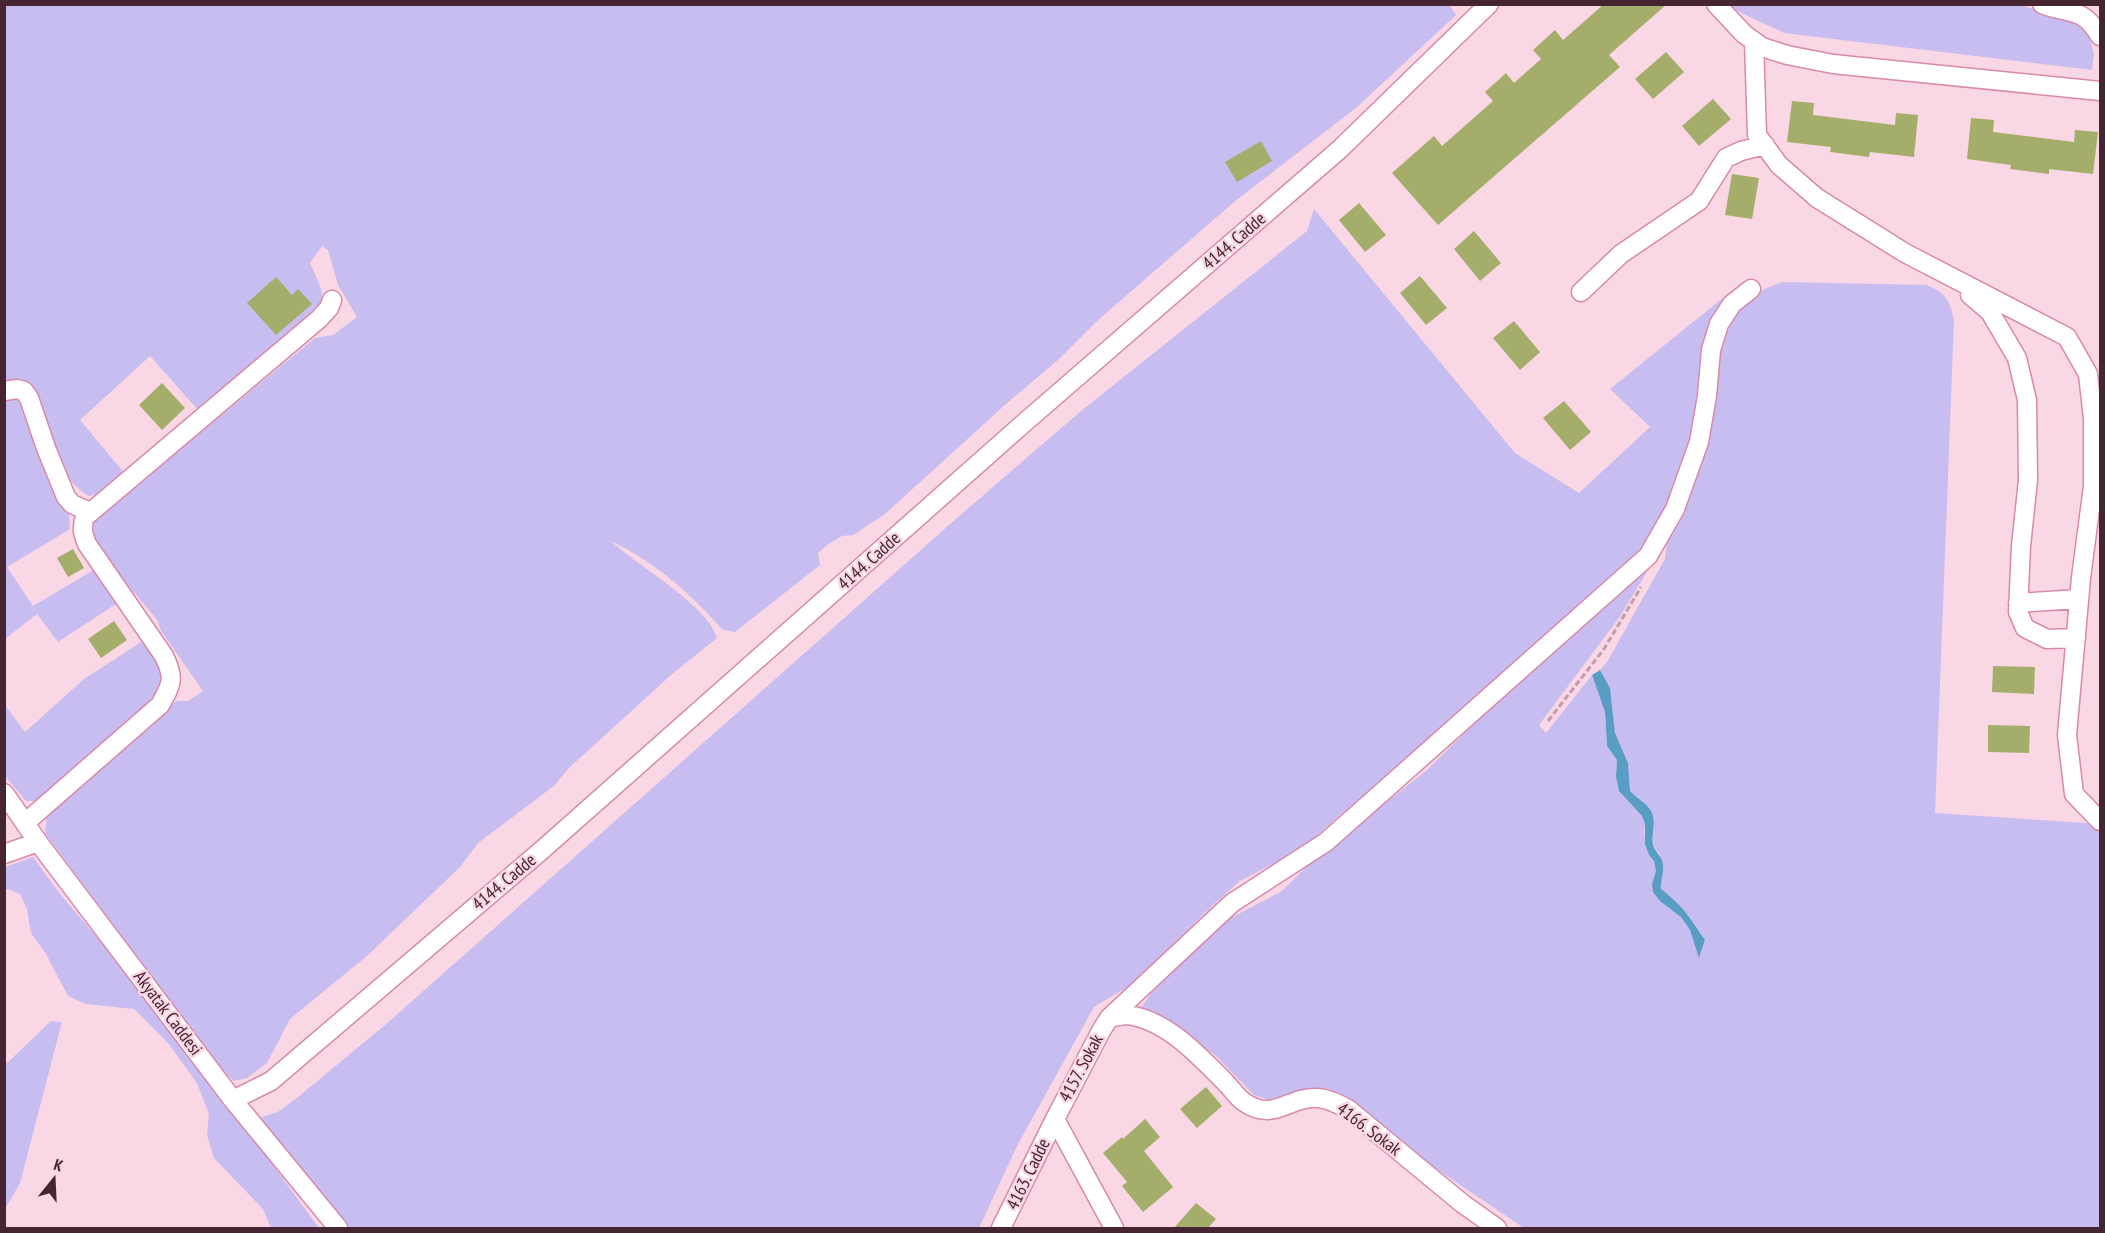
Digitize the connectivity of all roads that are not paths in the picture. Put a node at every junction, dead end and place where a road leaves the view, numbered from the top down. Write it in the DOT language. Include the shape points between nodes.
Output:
graph roads {
  1 [pos="1490,4"];
  2 [pos="1716,4"];
  3 [pos="2042,4"];
  4 [pos="2100,36"];
  5 [pos="1754,41"];
  6 [pos="2100,91"];
  7 [pos="1765,145"];
  8 [pos="1943,273"];
  9 [pos="1751,290"];
  10 [pos="1581,292"];
  11 [pos="332,300"];
  12 [pos="4,391"];
  13 [pos="90,512"];
  14 [pos="2079,599"];
  15 [pos="2018,603"];
  16 [pos="2076,639"];
  17 [pos="4,793"];
  18 [pos="2100,821"];
  19 [pos="25,823"];
  20 [pos="38,842"];
  21 [pos="4,854"];
  22 [pos="1109,1018"];
  23 [pos="233,1100"];
  24 [pos="1054,1119"];
  25 [pos="338,1228"];
  26 [pos="1001,1228"];
  27 [pos="1114,1228"];
  28 [pos="1497,1228"];
  1 -- 23 [label="street, 4144. Cadde" via="1340,149 542,850 271,1081"];
  2 -- 5 [label="street"];
  3 -- 4 [label="street" via="2074,11 2093,24"];
  5 -- 6 [label="street" via="1787,56 1833,64"];
  5 -- 7 [label="street" via="1757,135"];
  7 -- 8 [label="street" via="1779,165 1817,198"];
  7 -- 10 [label="street" via="1726,158 1700,201 1621,254"];
  8 -- 14 [label="street" via="2067,337 2088,374 2093,486"];
  8 -- 15 [label="street" via="1990,312 2018,358 2027,400 2028,480"];
  9 -- 22 [label="street, 4157. Sokak" via="1731,304 1719,324 1711,350 1699,442 1675,509 1648,556 1326,842 1232,903"];
  11 -- 13 [label="street" via="319,319"];
  12 -- 13 [label="street" via="17,389 29,398 66,497"];
  13 -- 19 [label="street" via="82,525 87,544 164,656 171,670 170,688 160,705"];
  14 -- 15 [label="street"];
  14 -- 16 [label="street"];
  15 -- 16 [label="street" via="2025,628 2047,639"];
  16 -- 18 [label="street" via="2067,735 2074,794"];
  17 -- 19 [label="street, Akyatak Caddesi"];
  19 -- 20 [label="street, Akyatak Caddesi"];
  20 -- 21 [label="street"];
  20 -- 23 [label="street, Akyatak Caddesi"];
  22 -- 24 [label="street, 4157. Sokak"];
  22 -- 28 [label="street, 4166. Sokak" via="1126,1015 1174,1034 1242,1101 1254,1107 1266,1111 1317,1098 1348,1109"];
  23 -- 25 [label="street, Akyatak Caddesi"];
  24 -- 26 [label="street, 4163. Cadde"];
  24 -- 27 [label="street"];
}
